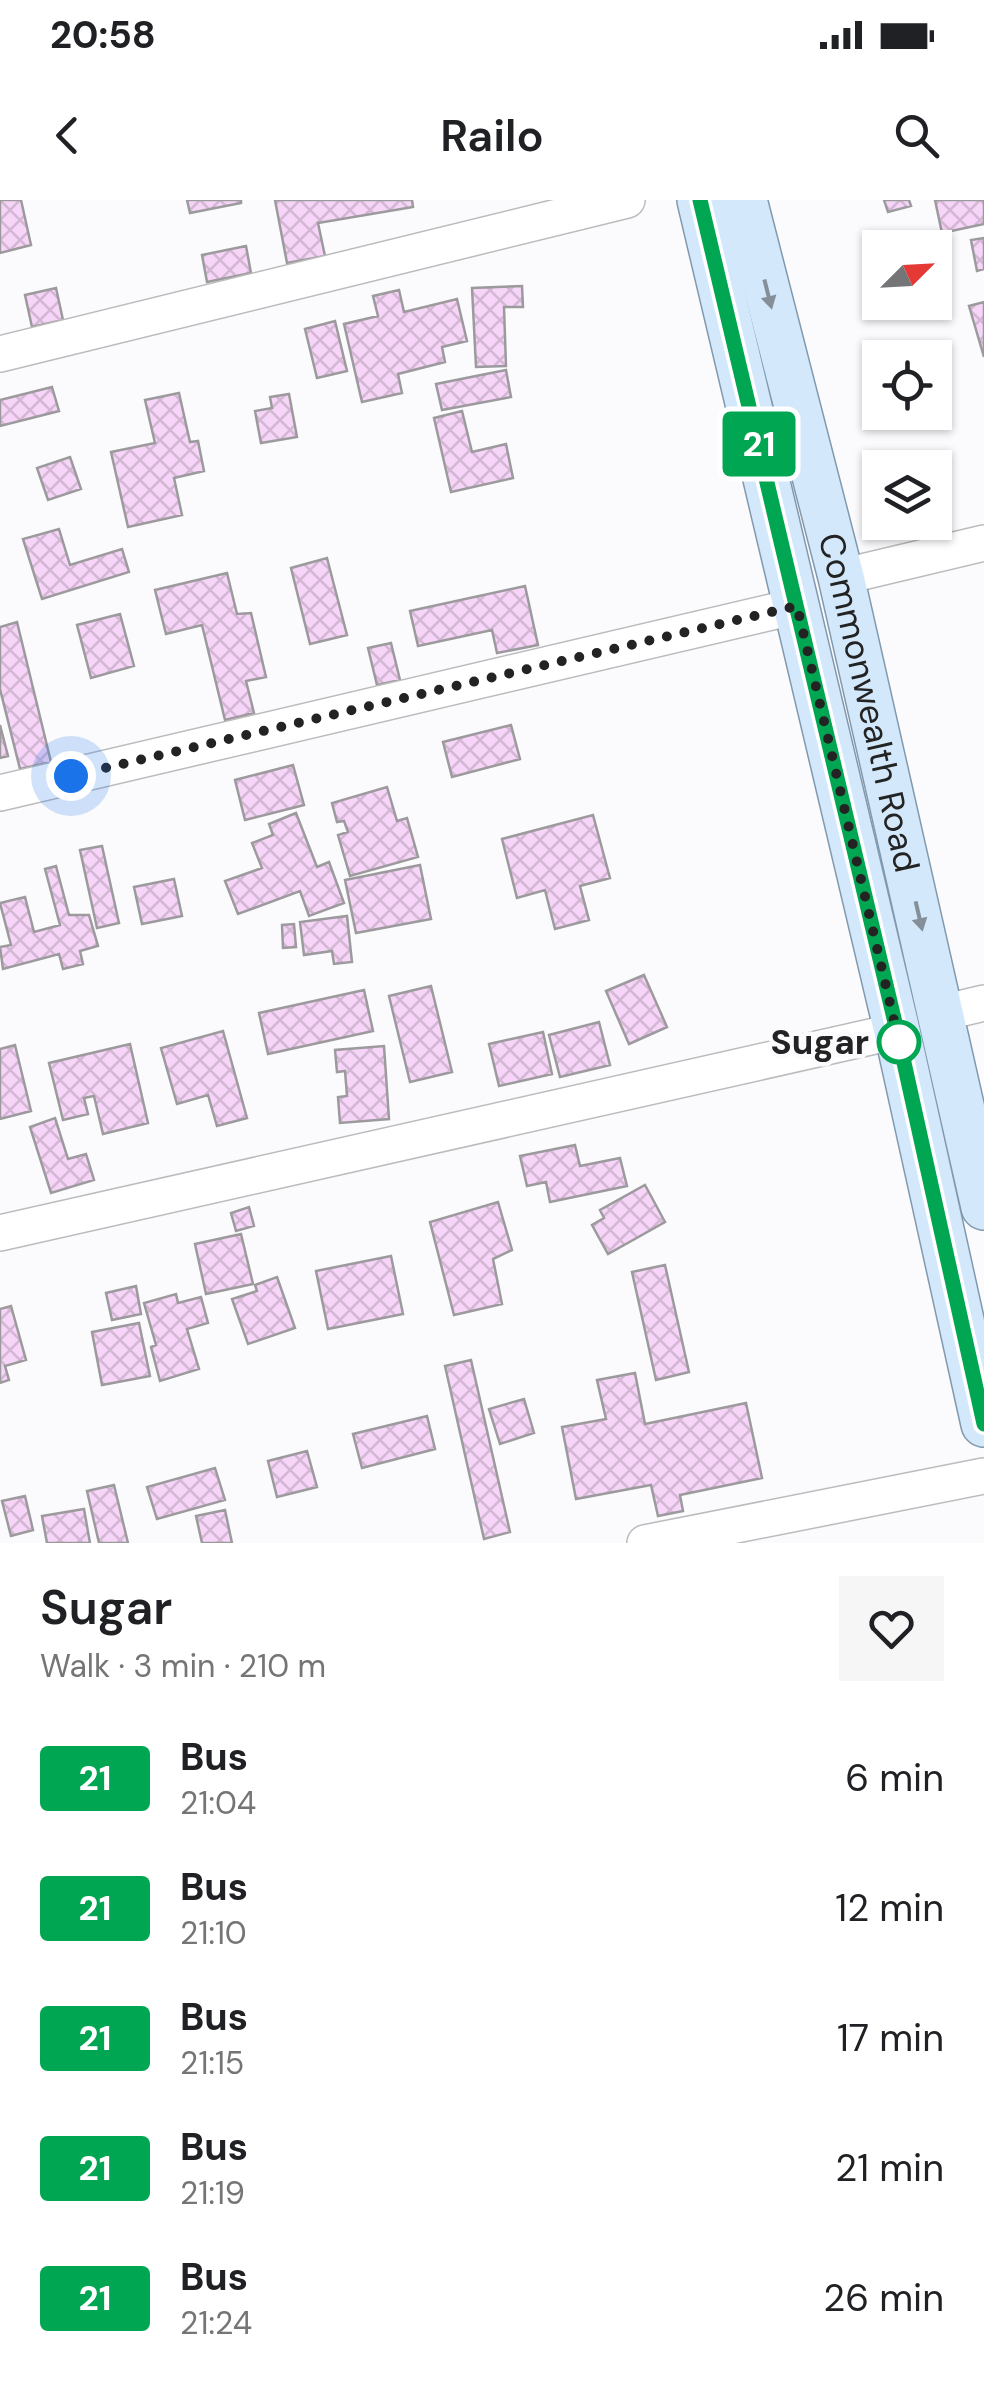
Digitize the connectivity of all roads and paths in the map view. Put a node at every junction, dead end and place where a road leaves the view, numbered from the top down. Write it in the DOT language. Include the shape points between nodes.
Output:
graph roads {
  1 [pos="628,200"];
  2 [pos="700,200"];
  3 [pos="744,200"];
  4 [pos="0,354"];
  5 [pos="984,544"];
  6 [pos="840,576"];
  7 [pos="797,606"];
  8 [pos="0,792"];
  9 [pos="963,1008"];
  10 [pos="897,1031"];
  11 [pos="984,1207"];
  12 [pos="0,1233"];
  13 [pos="984,1424"];
  14 [pos="984,1476"];
  15 [pos="645,1543"];
  1 -- 4 [label="street"];
  2 -- 7 [label="main road, Commonwealth Road"];
  3 -- 6 [label="main road, Commonwealth Road, one-way"];
  5 -- 6 [label="street"];
  6 -- 9 [label="main road, Commonwealth Road, one-way"];
  7 -- 8 [label="street"];
  7 -- 10 [label="main road, Commonwealth Road"];
  9 -- 11 [label="main road, Commonwealth Road"];
  10 -- 12 [label="street"];
  10 -- 13 [label="main road, Commonwealth Road"];
  14 -- 15 [label="street"];
}
